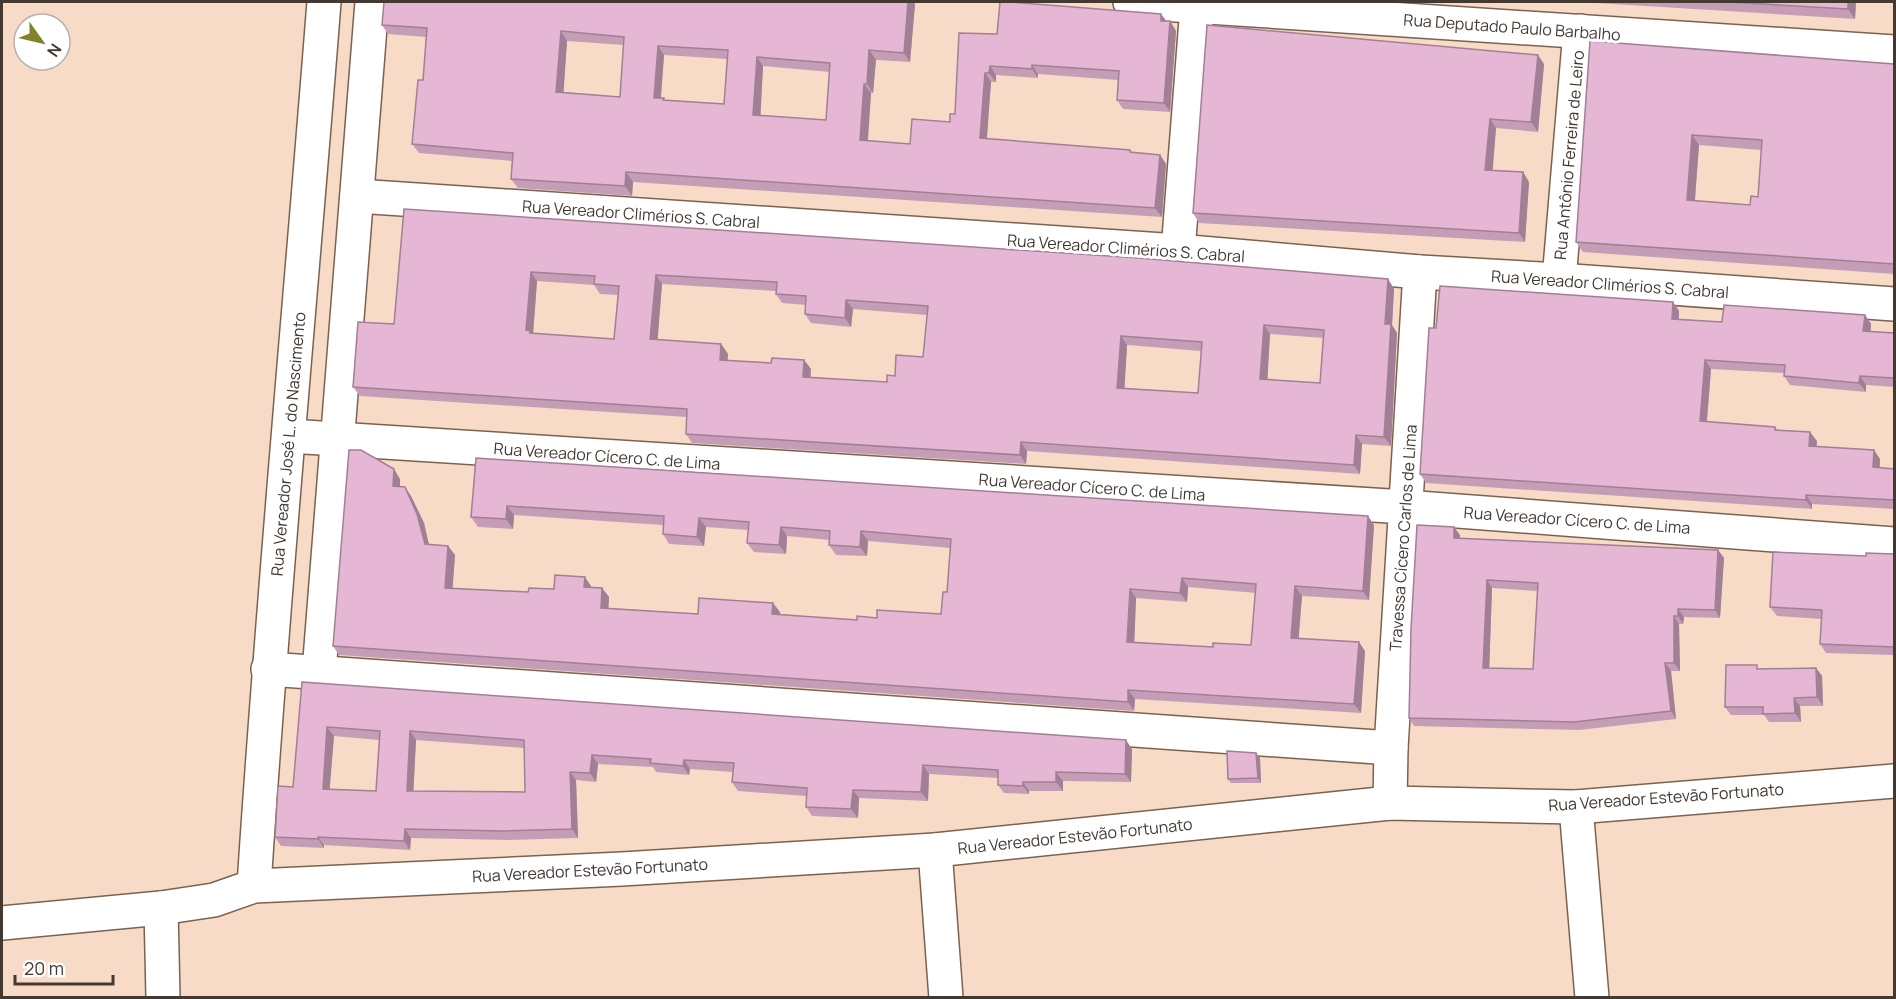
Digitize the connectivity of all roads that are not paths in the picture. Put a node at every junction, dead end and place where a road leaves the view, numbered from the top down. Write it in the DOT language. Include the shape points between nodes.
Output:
graph roads {
  1 [pos="324,2"];
  2 [pos="372,2"];
  3 [pos="1130,2"];
  4 [pos="1197,7"];
  5 [pos="1384,10"];
  6 [pos="1580,31"];
  7 [pos="1894,52"];
  8 [pos="357,196"];
  9 [pos="1178,251"];
  10 [pos="1420,272"];
  11 [pos="1559,280"];
  12 [pos="1894,304"];
  13 [pos="289,436"];
  14 [pos="338,438"];
  15 [pos="1405,507"];
  16 [pos="1894,544"];
  17 [pos="268,669"];
  18 [pos="319,672"];
  19 [pos="1391,747"];
  20 [pos="1894,781"];
  21 [pos="1390,803"];
  22 [pos="1576,807"];
  23 [pos="934,850"];
  24 [pos="254,886"];
  25 [pos="161,908"];
  26 [pos="2,923"];
  27 [pos="163,998"];
  28 [pos="946,998"];
  29 [pos="1592,998"];
  1 -- 13 [label="street, Rua Vereador José L. do Nascimento"];
  2 -- 8 [label="street"];
  3 -- 4 [label="street, Rua Deputado Paulo Barbalho"];
  4 -- 5 [label="street, Rua Deputado Paulo Barbalho"];
  4 -- 9 [label="street"];
  5 -- 6 [label="street, Rua Deputado Paulo Barbalho"];
  6 -- 7 [label="street, Rua Deputado Paulo Barbalho"];
  6 -- 11 [label="street, Rua Antônio Ferreira de Leiro"];
  8 -- 9 [label="street, Rua Vereador Climérios S. Cabral"];
  8 -- 14 [label="street"];
  9 -- 10 [label="street, Rua Vereador Climérios S. Cabral"];
  10 -- 11 [label="street, Rua Vereador Climérios S. Cabral"];
  10 -- 15 [label="street, Travessa Cícero Carlos de Lima"];
  11 -- 12 [label="street, Rua Vereador Climérios S. Cabral"];
  13 -- 14 [label="street, Rua Vereador Cícero C. de Lima"];
  13 -- 17 [label="street, Rua Vereador José L. do Nascimento"];
  14 -- 15 [label="street, Rua Vereador Cícero C. de Lima"];
  14 -- 18 [label="street"];
  15 -- 16 [label="street, Rua Vereador Cícero C. de Lima"];
  15 -- 19 [label="street, Travessa Cícero Carlos de Lima"];
  17 -- 18 [label="street"];
  17 -- 24 [label="street, Rua Vereador José L. do Nascimento"];
  18 -- 19 [label="street"];
  19 -- 21 [label="street, Travessa Cícero Carlos de Lima"];
  20 -- 22 [label="street, Rua Vereador Estevão Fortunato"];
  21 -- 22 [label="street, Rua Vereador Estevão Fortunato"];
  21 -- 23 [label="street, Rua Vereador Estevão Fortunato"];
  22 -- 29 [label="street"];
  23 -- 24 [label="street, Rua Vereador Estevão Fortunato"];
  23 -- 28 [label="street"];
  24 -- 25 [label="street, Rua Vereador Estevão Fortunato" via="214,900"];
  25 -- 26 [label="street, Rua Vereador Estevão Fortunato"];
  25 -- 27 [label="street"];
}
